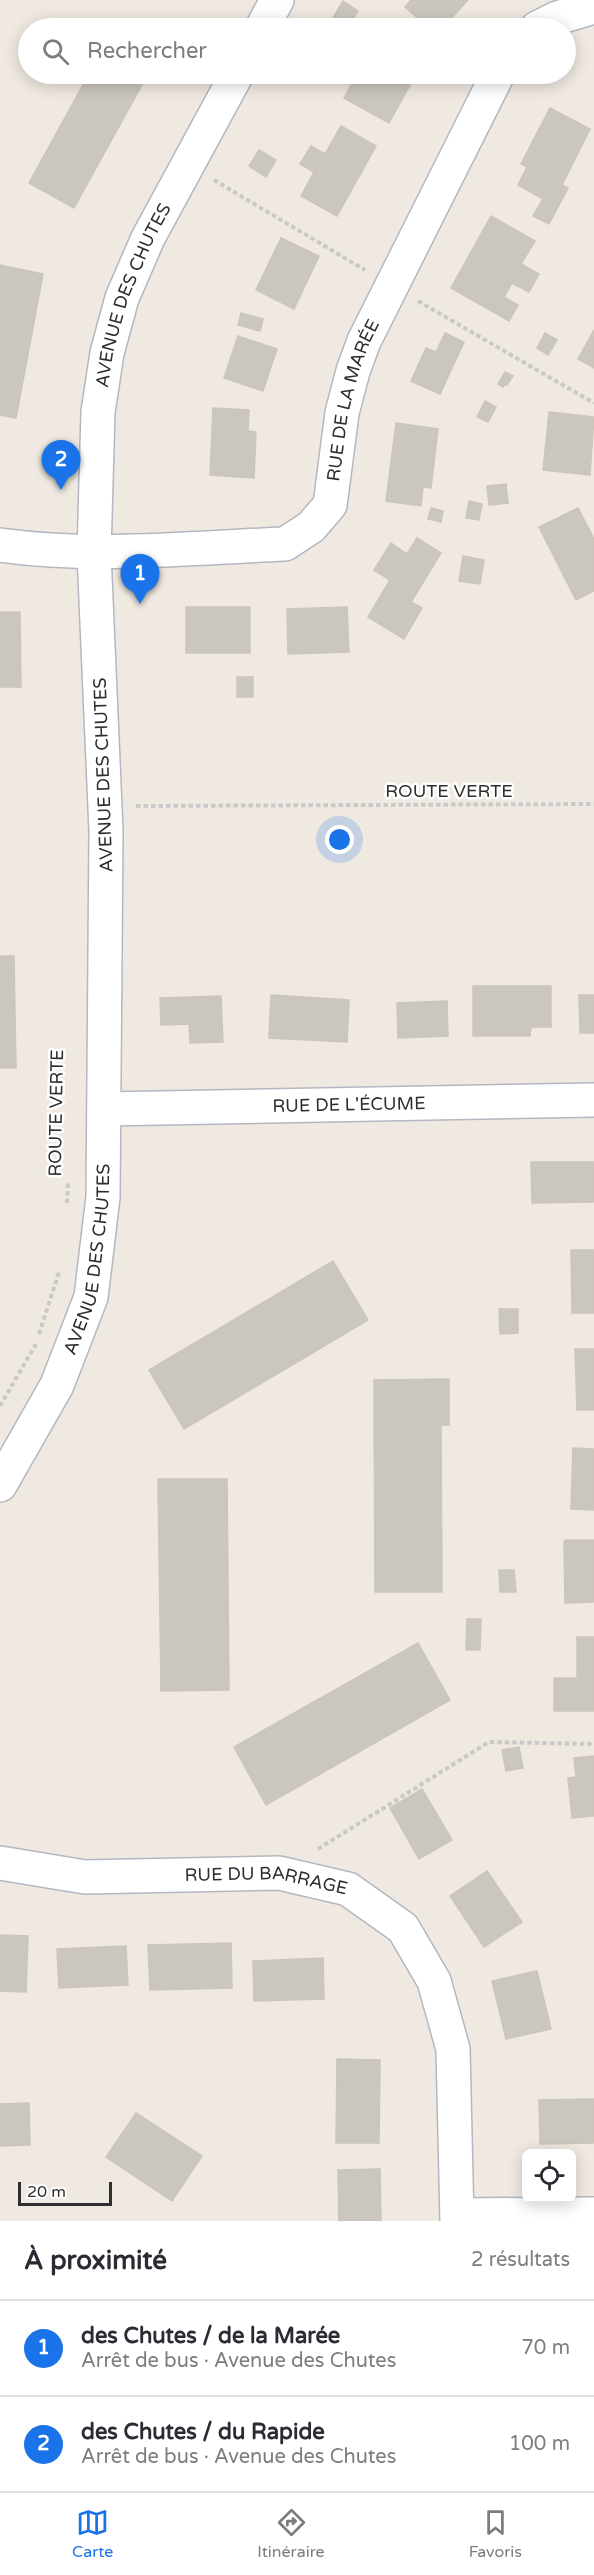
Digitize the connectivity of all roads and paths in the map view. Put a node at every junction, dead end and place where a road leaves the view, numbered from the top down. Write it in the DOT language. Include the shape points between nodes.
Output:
graph roads {
  1 [pos="277,0"];
  2 [pos="594,7"];
  3 [pos="267,18"];
  4 [pos="557,18"];
  5 [pos="232,84"];
  6 [pos="493,84"];
  7 [pos="0,545"];
  8 [pos="94,553"];
  9 [pos="594,804"];
  10 [pos="135,806"];
  11 [pos="594,1100"];
  12 [pos="105,1109"];
  13 [pos="68,1180"];
  14 [pos="66,1213"];
  15 [pos="60,1268"];
  16 [pos="0,1406"];
  17 [pos="0,1485"];
  18 [pos="594,1744"];
  19 [pos="0,1863"];
  20 [pos="279,1873"];
  21 [pos="594,2214"];
  22 [pos="457,2218"];
  1 -- 3 [label="street"];
  2 -- 4 [label="street"];
  5 -- 8 [label="street, AVENUE DES CHUTES" via="148,238 122,298 107,353 98,412"];
  6 -- 8 [label="street, RUE DE LA MARÉE" via="364,341 342,413 330,506 311,527 285,544"];
  7 -- 8 [label="street, RUE DE LA MARÉE"];
  8 -- 12 [label="street, AVENUE DES CHUTES" via="106,831"];
  9 -- 10 [label="path, ROUTE VERTE"];
  11 -- 12 [label="street, RUE DE L'ÉCUME"];
  12 -- 17 [label="street, AVENUE DES CHUTES" via="103,1197 91,1297 57,1385"];
  13 -- 14 [label="path, ROUTE VERTE"];
  15 -- 16 [label="path" via="36,1343"];
  18 -- 20 [label="path" via="489,1742"];
  19 -- 20 [label="street, RUE DU BARRAGE" via="85,1877"];
  20 -- 22 [label="street, RUE DU BARRAGE" via="348,1889 403,1928 434,1981 453,2049"];
  21 -- 22 [label="street, RUE DU BARRAGE"];
}
